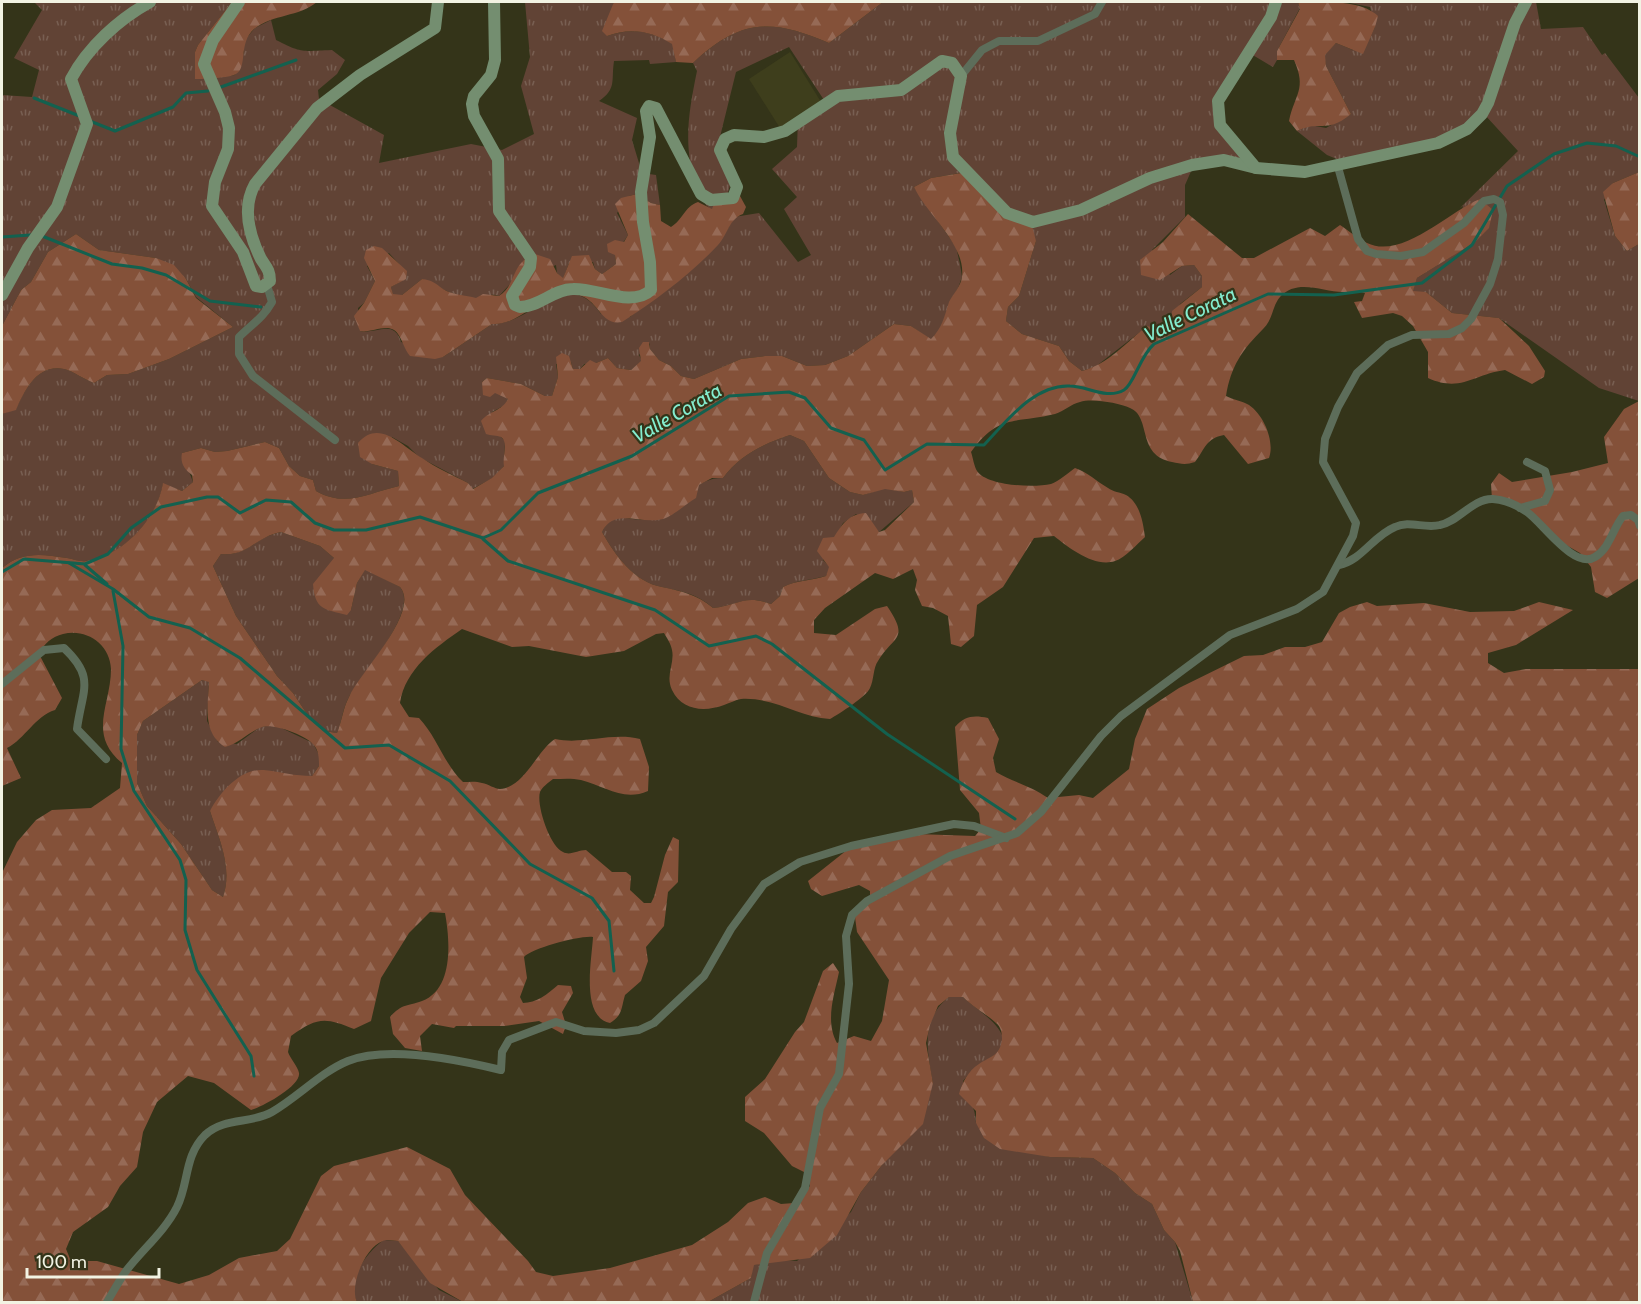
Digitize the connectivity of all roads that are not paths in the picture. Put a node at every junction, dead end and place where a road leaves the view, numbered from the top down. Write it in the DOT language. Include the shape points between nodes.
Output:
graph roads {
  1 [pos="150,2"];
  2 [pos="239,2"];
  3 [pos="438,2"];
  4 [pos="494,2"];
  5 [pos="1102,2"];
  6 [pos="1276,2"];
  7 [pos="1526,2"];
  8 [pos="961,75"];
  9 [pos="1338,166"];
  10 [pos="1256,168"];
  11 [pos="264,286"];
  12 [pos="2,295"];
  13 [pos="335,440"];
  14 [pos="1527,462"];
  15 [pos="1520,508"];
  16 [pos="1640,526"];
  17 [pos="1339,565"];
  18 [pos="2,684"];
  19 [pos="106,759"];
  20 [pos="1006,838"];
  21 [pos="107,1302"];
  22 [pos="754,1302"];
  1 -- 12 [label="street" via="126,15 79,64 71,79 87,124 57,207"];
  2 -- 11 [label="street" via="213,40 204,64 229,128 228,149 215,182 212,206 243,252 256,286"];
  3 -- 11 [label="street" via="435,28 360,75 317,108 255,184 246,209 258,251 270,273"];
  4 -- 8 [label="street" via="495,60 491,75 471,104 498,159 499,211 531,258 530,267 512,296 520,307 571,288 631,298 641,298 651,290 641,192 650,137 646,111 650,106 656,108 701,195 724,201 733,198 737,188 720,150 725,139 734,135 764,137 785,131 838,96 901,90 942,61 952,63"];
  5 -- 8 [label="street" via="1095,14 1038,41 999,41 982,50"];
  6 -- 10 [label="street" via="1271,17 1218,101 1220,125"];
  7 -- 9 [label="street" via="1515,23 1496,86 1475,123 1438,143"];
  8 -- 10 [label="street" via="950,133 953,157 1007,213 1033,222 1081,210 1150,178 1192,165 1224,160"];
  9 -- 10 [label="street" via="1305,172"];
  9 -- 17 [label="street" via="1356,235 1363,247 1376,254 1401,256 1424,252 1464,223 1484,201 1500,202 1503,215 1498,259 1467,325 1456,332 1412,335 1388,345 1365,363 1350,382 1322,453 1328,473 1356,523"];
  11 -- 13 [label="street" via="272,302 262,319 239,337 239,354 253,376"];
  14 -- 15 [label="street" via="1545,471 1550,490 1545,501"];
  15 -- 16 [label="street" via="1571,553 1584,559 1601,552 1623,516 1632,515"];
  15 -- 17 [label="street" via="1486,499 1441,525 1395,526 1350,563"];
  17 -- 20 [label="street" via="1316,598 1230,635 1121,716 1029,824"];
  18 -- 19 [label="street" via="44,650 64,648 81,664 86,682 77,729"];
  20 -- 21 [label="street" via="974,826 954,824 851,846 800,862 764,884 731,929 704,976 654,1023 639,1030 584,1031 556,1022 509,1040 502,1052 501,1070 455,1058 372,1054 347,1062 272,1112 218,1126 195,1149 178,1206 125,1272"];
  20 -- 22 [label="street" via="950,856 867,901 852,915 846,936 849,984 839,1074 820,1108 805,1188 767,1253"];
}
